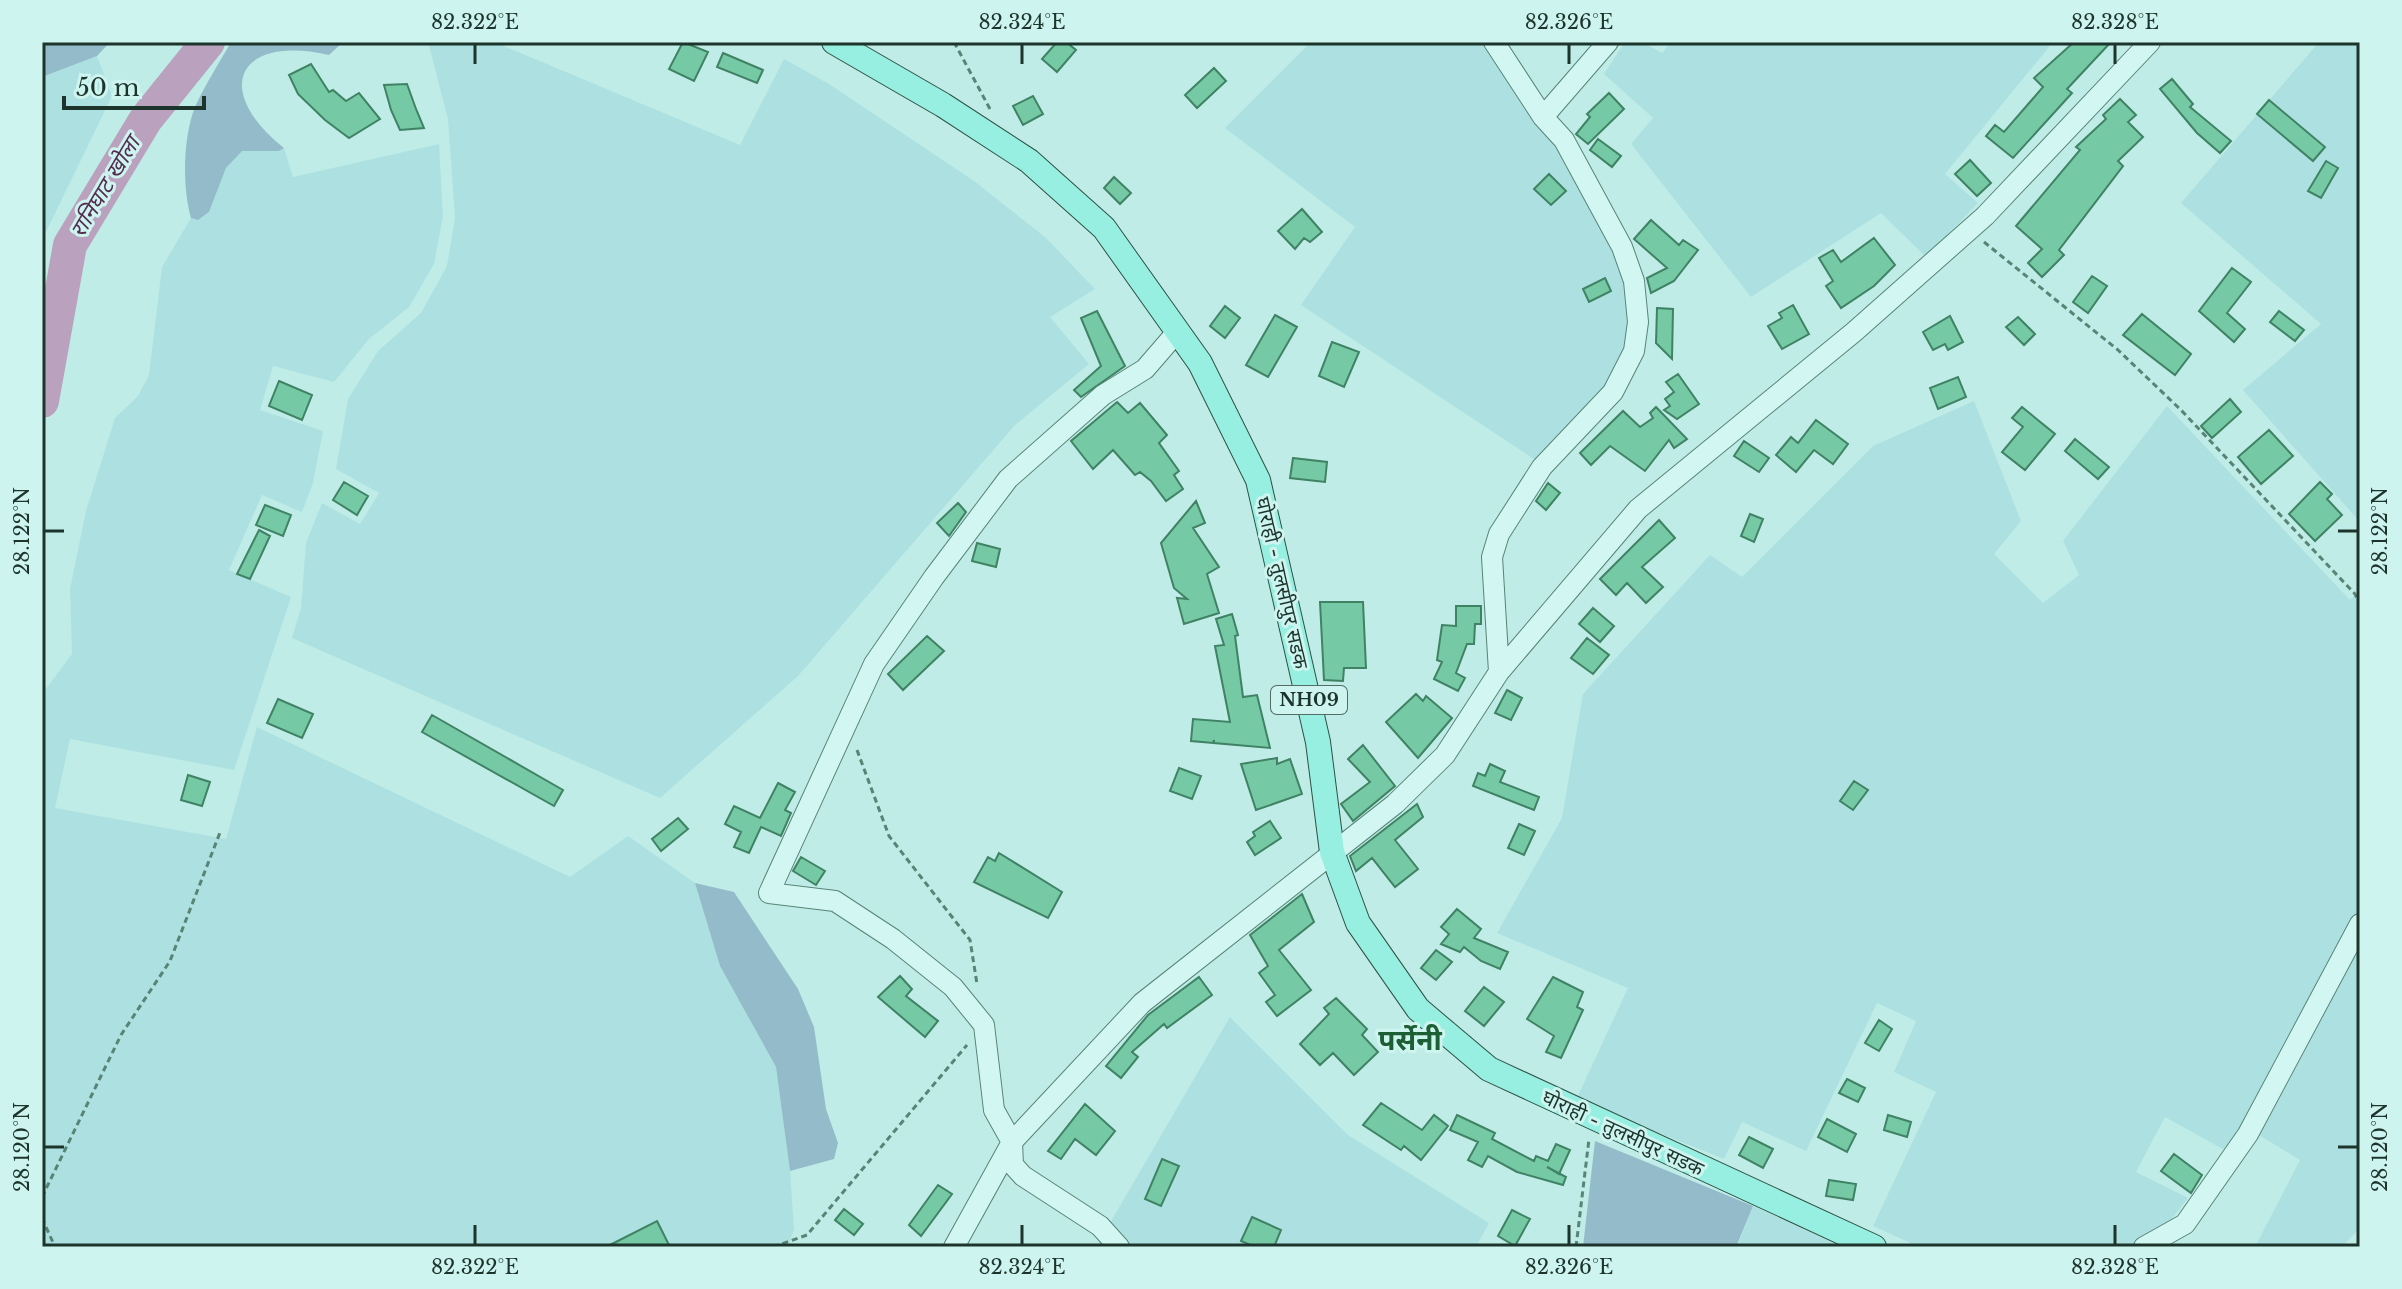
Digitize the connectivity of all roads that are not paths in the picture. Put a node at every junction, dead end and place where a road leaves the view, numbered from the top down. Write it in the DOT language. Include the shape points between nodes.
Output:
graph roads {
  1 [pos="834,42"];
  2 [pos="1494,42"];
  3 [pos="1608,42"];
  4 [pos="2150,42"];
  5 [pos="1543,117"];
  6 [pos="1177,332"];
  7 [pos="1499,672"];
  8 [pos="1332,852"];
  9 [pos="2360,924"];
  10 [pos="1012,1142"];
  11 [pos="954,1247"];
  12 [pos="1119,1247"];
  13 [pos="1874,1247"];
  14 [pos="2144,1247"];
  1 -- 6 [label="main road, घोराही - तुलसीपुर सडक / NH09" via="1029,161 1104,228"];
  2 -- 5 [label="street"];
  3 -- 5 [label="street"];
  4 -- 7 [label="street" via="1970,228 1854,332 1638,509"];
  5 -- 7 [label="street" via="1564,140 1622,247 1634,281 1638,322 1634,351 1613,392 1542,467 1499,534 1492,557"];
  6 -- 8 [label="main road, घोराही - तुलसीपुर सडक / NH09" via="1200,363 1258,480 1318,742"];
  6 -- 10 [label="street" via="1145,369 1103,395 1008,479 874,664 769,893 835,901 953,987 984,1025 994,1110"];
  7 -- 8 [label="street" via="1445,755 1395,804"];
  8 -- 10 [label="street" via="1142,1003"];
  8 -- 13 [label="main road, घोराही - तुलसीपुर सडक / NH09" via="1358,923 1418,1009 1489,1069"];
  9 -- 14 [label="street" via="2248,1134 2185,1224"];
  10 -- 11 [label="street"];
  10 -- 12 [label="street" via="1013,1165 1023,1176 1100,1226"];
}
